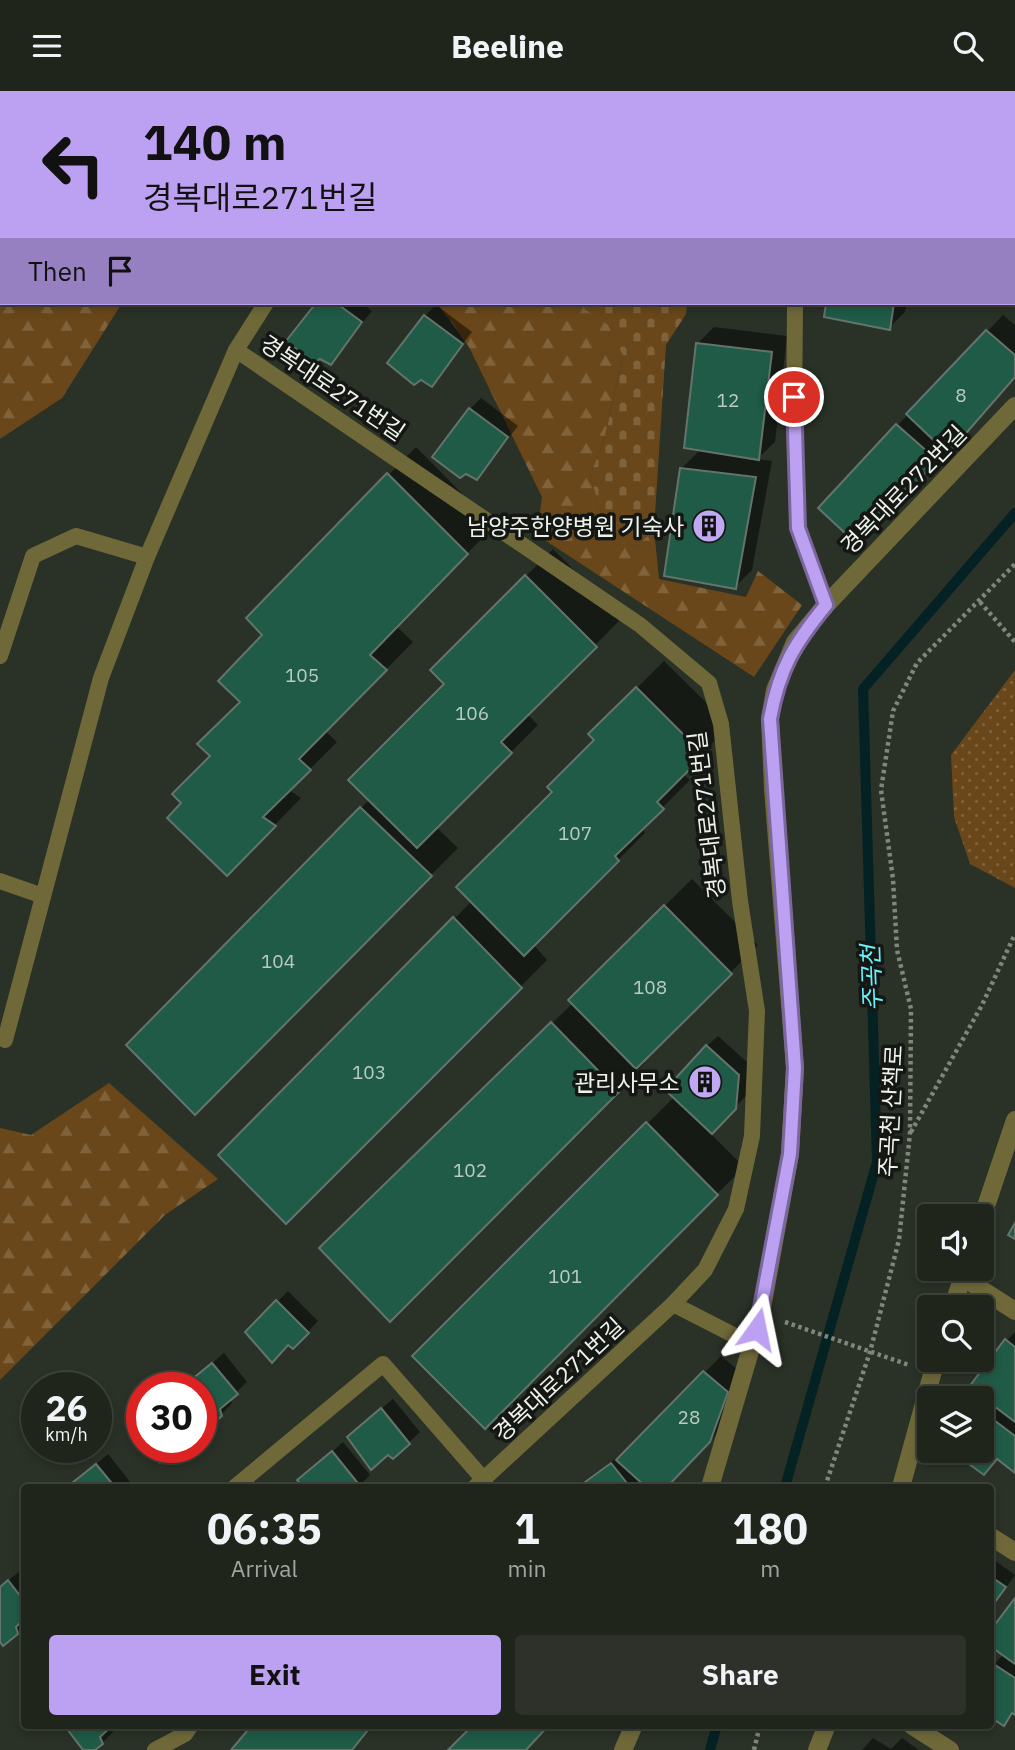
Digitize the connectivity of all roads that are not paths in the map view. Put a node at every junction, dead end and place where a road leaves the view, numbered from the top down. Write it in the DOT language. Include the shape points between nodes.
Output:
graph roads {
  1 [pos="265,305"];
  2 [pos="796,305"];
  3 [pos="236,350"];
  4 [pos="1015,406"];
  5 [pos="147,557"];
  6 [pos="826,605"];
  7 [pos="0,656"];
  8 [pos="0,881"];
  9 [pos="43,896"];
  10 [pos="5,1040"];
  11 [pos="1015,1120"];
  12 [pos="987,1204"];
  13 [pos="974,1281"];
  14 [pos="673,1304"];
  15 [pos="1015,1311"];
  16 [pos="752,1345"];
  17 [pos="933,1372"];
  18 [pos="239,1484"];
  19 [pos="480,1484"];
  20 [pos="711,1484"];
  21 [pos="906,1484"];
  22 [pos="994,1539"];
  23 [pos="1015,1552"];
  24 [pos="188,1729"];
  25 [pos="632,1729"];
  26 [pos="825,1729"];
  27 [pos="917,1729"];
  28 [pos="155,1750"];
  29 [pos="622,1750"];
  30 [pos="817,1750"];
  31 [pos="950,1750"];
  1 -- 3 [label="lane, 경복대로271번길"];
  2 -- 6 [label="lane" via="798,528"];
  3 -- 5 [label="lane"];
  3 -- 14 [label="lane, 경복대로271번길" via="640,625 709,683 721,724 757,1010 752,1136 736,1209 705,1270"];
  4 -- 6 [label="street, 경복대로272번길"];
  5 -- 7 [label="lane" via="76,536 33,556"];
  5 -- 9 [label="lane" via="101,678"];
  6 -- 16 [label="street" via="795,642 775,690 770,719 795,1068 790,1154"];
  8 -- 9 [label="lane"];
  9 -- 10 [label="lane"];
  11 -- 12 [label="street"];
  13 -- 15 [label="street"];
  14 -- 16 [label="lane"];
  14 -- 19 [label="lane, 경복대로271번길"];
  16 -- 20 [label="street"];
  17 -- 21 [label="street"];
  18 -- 19 [label="lane" via="383,1364"];
  22 -- 23 [label="street"];
  24 -- 28 [label="lane"];
  25 -- 29 [label="street"];
  26 -- 30 [label="street"];
  27 -- 31 [label="street"];
}
